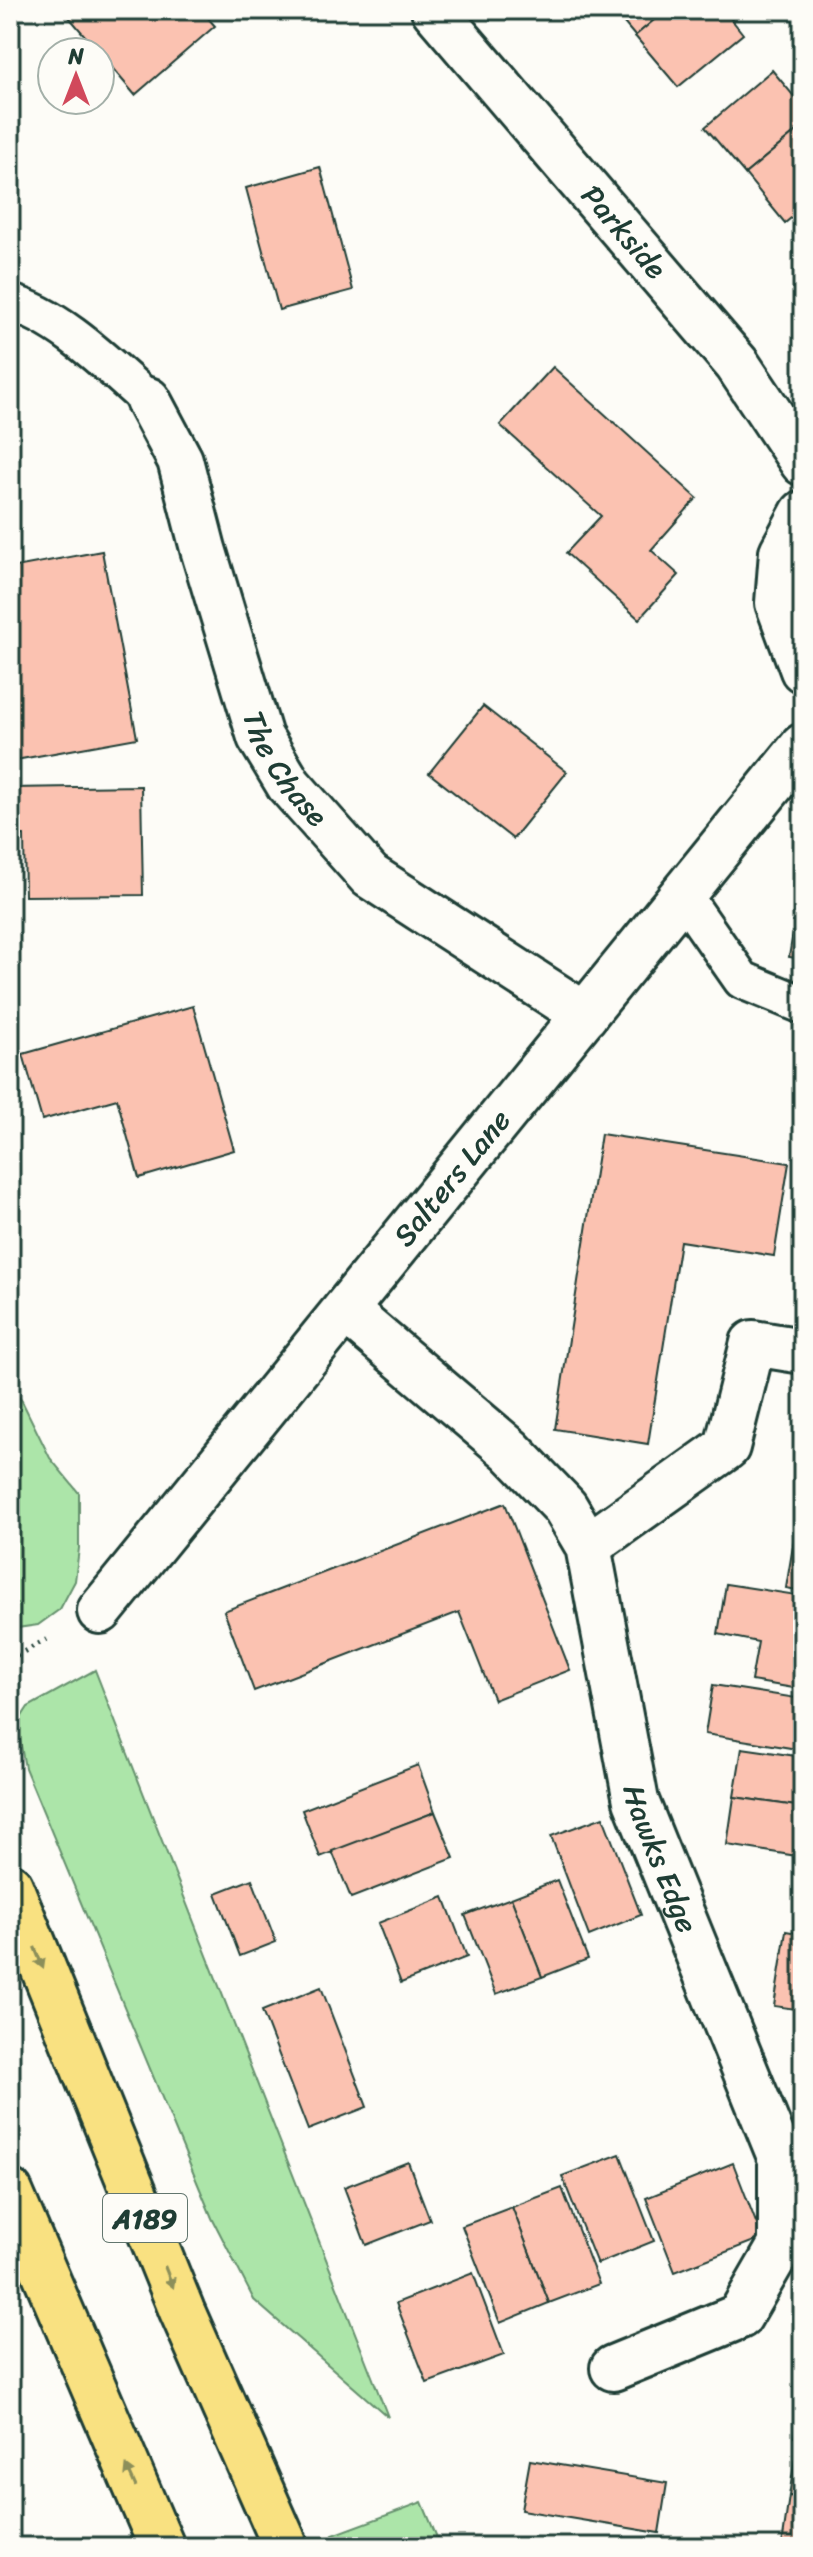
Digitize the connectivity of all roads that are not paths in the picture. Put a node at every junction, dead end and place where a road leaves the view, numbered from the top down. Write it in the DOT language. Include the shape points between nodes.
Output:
graph roads {
  1 [pos="434,10"];
  2 [pos="10,303"];
  3 [pos="148,400"];
  4 [pos="803,463"];
  5 [pos="803,513"];
  6 [pos="803,670"];
  7 [pos="803,746"];
  8 [pos="682,894"];
  9 [pos="803,1005"];
  10 [pos="585,1015"];
  11 [pos="345,1310"];
  12 [pos="803,1351"];
  13 [pos="588,1546"];
  14 [pos="100,1611"];
  15 [pos="10,1886"];
  16 [pos="792,2155"];
  17 [pos="10,2192"];
  18 [pos="613,2368"];
  19 [pos="162,2547"];
  20 [pos="286,2547"];
  1 -- 4 [label="street, Parkside" via="737,364"];
  2 -- 3 [label="lane" via="31,308"];
  3 -- 10 [label="street, The Chase" via="180,460 260,737 289,785 370,876"];
  5 -- 6 [label="street" via="782,552 778,603"];
  7 -- 8 [label="street, Salters Lane"];
  8 -- 9 [label="lane" via="742,980"];
  8 -- 10 [label="street, Salters Lane"];
  10 -- 11 [label="street, Salters Lane"];
  11 -- 13 [label="street, Hawks Edge" via="510,1450 565,1507"];
  11 -- 14 [label="street, Salters Lane"];
  12 -- 13 [label="street" via="753,1343 727,1447"];
  13 -- 16 [label="street, Hawks Edge" via="636,1801"];
  15 -- 20 [label="main road, A189, one-way" via="182,2311"];
  16 -- 18 [label="street, Hawks Edge" via="781,2245 740,2316"];
  19 -- 17 [label="main road, one-way"];
}
